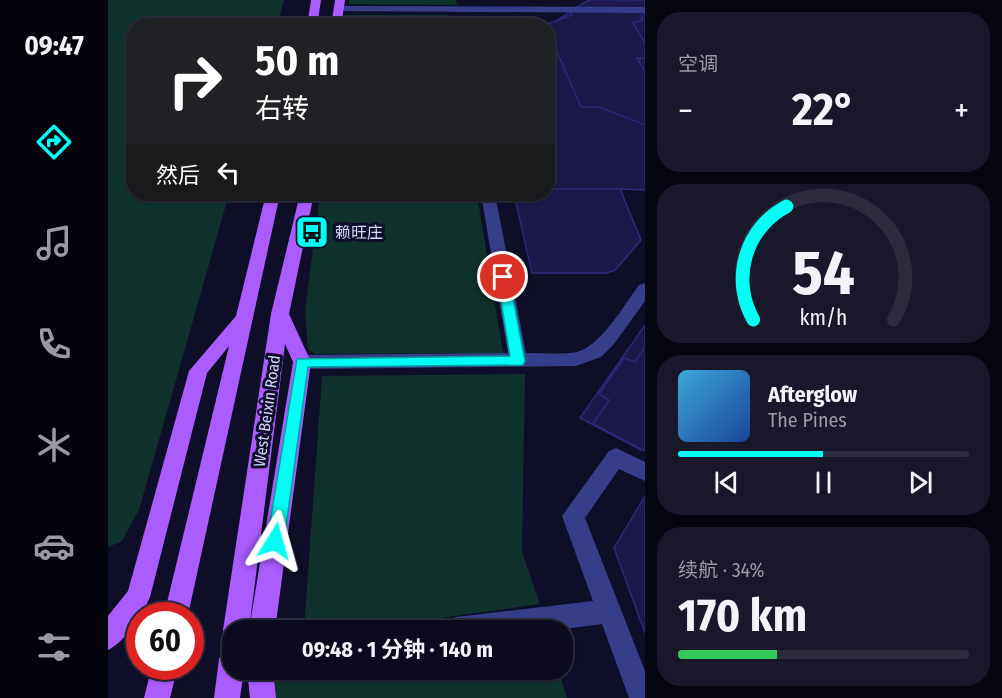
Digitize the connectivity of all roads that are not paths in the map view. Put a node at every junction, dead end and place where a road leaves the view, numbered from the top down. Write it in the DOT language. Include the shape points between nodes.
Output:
graph roads {
  1 [pos="316,0"];
  2 [pos="339,4"];
  3 [pos="645,10"];
  4 [pos="313,18"];
  5 [pos="271,201"];
  6 [pos="305,201"];
  7 [pos="489,201"];
  8 [pos="645,289"];
  9 [pos="280,314"];
  10 [pos="243,318"];
  11 [pos="518,361"];
  12 [pos="302,362"];
  13 [pos="645,472"];
  14 [pos="179,602"];
  15 [pos="609,610"];
  16 [pos="237,620"];
  17 [pos="263,620"];
  18 [pos="532,620"];
  19 [pos="108,637"];
  20 [pos="162,680"];
  21 [pos="229,680"];
  22 [pos="261,680"];
  23 [pos="158,698"];
  24 [pos="227,698"];
  25 [pos="263,698"];
  26 [pos="642,698"];
  1 -- 4 [label="main road"];
  2 -- 3 [label="street" via="455,14"];
  5 -- 10 [label="main road"];
  6 -- 9 [label="main road, West Beixin Road"];
  7 -- 11 [label="street"];
  8 -- 11 [label="street" via="595,352 576,359"];
  9 -- 12 [label="main road"];
  9 -- 16 [label="main road, West Beixin Road"];
  10 -- 14 [label="main road"];
  10 -- 19 [label="main road" via="198,371 138,597"];
  11 -- 12 [label="street"];
  12 -- 17 [label="main road"];
  13 -- 15 [label="street" via="616,457 573,516"];
  15 -- 18 [label="street"];
  15 -- 26 [label="street"];
  20 -- 23 [label="main road"];
  21 -- 24 [label="main road"];
  22 -- 25 [label="main road"];
}
